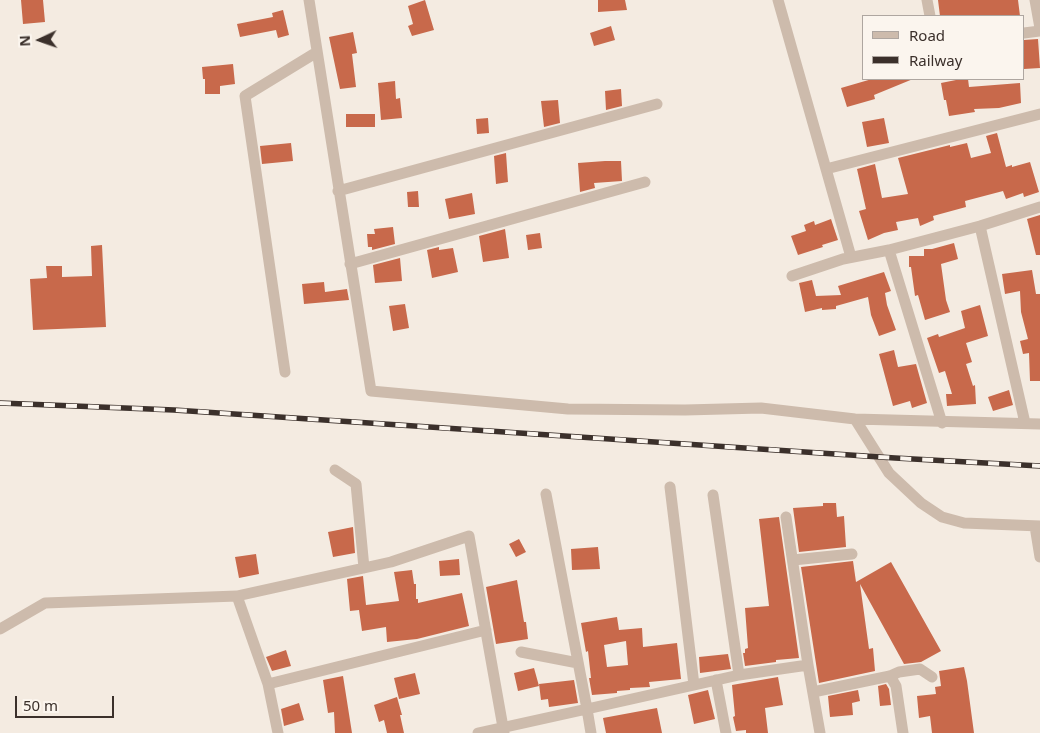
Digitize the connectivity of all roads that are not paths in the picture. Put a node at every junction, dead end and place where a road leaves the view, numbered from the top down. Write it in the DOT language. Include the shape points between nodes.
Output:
graph roads {
  1 [pos="309,0"];
  2 [pos="778,0"];
  3 [pos="927,0"];
  4 [pos="1035,0"];
  5 [pos="930,15"];
  6 [pos="1040,29"];
  7 [pos="1025,33"];
  8 [pos="317,52"];
  9 [pos="657,104"];
  10 [pos="1040,114"];
  11 [pos="826,169"];
  12 [pos="645,182"];
  13 [pos="338,191"];
  14 [pos="1040,207"];
  15 [pos="980,226"];
  16 [pos="889,250"];
  17 [pos="851,257"];
  18 [pos="350,264"];
  19 [pos="792,276"];
  20 [pos="285,372"];
  21 [pos="855,419"];
  22 [pos="942,423"];
  23 [pos="1025,424"];
  24 [pos="1040,424"];
  25 [pos="335,470"];
  26 [pos="670,487"];
  27 [pos="546,494"];
  28 [pos="713,495"];
  29 [pos="786,517"];
  30 [pos="1038,526"];
  31 [pos="852,554"];
  32 [pos="1040,557"];
  33 [pos="793,560"];
  34 [pos="364,568"];
  35 [pos="237,596"];
  36 [pos="0,630"];
  37 [pos="486,630"];
  38 [pos="520,652"];
  39 [pos="578,663"];
  40 [pos="808,666"];
  41 [pos="739,675"];
  42 [pos="890,676"];
  43 [pos="932,676"];
  44 [pos="716,680"];
  45 [pos="268,684"];
  46 [pos="694,685"];
  47 [pos="813,692"];
  48 [pos="587,709"];
  49 [pos="503,730"];
  50 [pos="278,733"];
  51 [pos="478,733"];
  52 [pos="591,733"];
  53 [pos="726,733"];
  54 [pos="820,733"];
  55 [pos="904,733"];
  1 -- 8 [label="street"];
  2 -- 11 [label="street"];
  3 -- 5 [label="street"];
  4 -- 6 [label="street"];
  6 -- 7 [label="street"];
  8 -- 13 [label="street"];
  8 -- 20 [label="street" via="245,96"];
  9 -- 13 [label="street"];
  10 -- 11 [label="street"];
  11 -- 17 [label="street"];
  12 -- 18 [label="street"];
  13 -- 18 [label="street"];
  14 -- 15 [label="street"];
  15 -- 16 [label="street"];
  15 -- 23 [label="street"];
  16 -- 17 [label="street"];
  16 -- 22 [label="street"];
  17 -- 19 [label="street"];
  18 -- 21 [label="street" via="371,391 568,409 761,408"];
  21 -- 22 [label="street"];
  21 -- 30 [label="street" via="888,473 942,517 964,523"];
  22 -- 23 [label="street"];
  23 -- 24 [label="street"];
  25 -- 34 [label="street" via="356,484"];
  26 -- 46 [label="street"];
  27 -- 39 [label="street"];
  28 -- 41 [label="street"];
  29 -- 33 [label="street"];
  30 -- 32 [label="street"];
  31 -- 33 [label="street"];
  33 -- 40 [label="street"];
  34 -- 35 [label="street"];
  34 -- 37 [label="street" via="469,536"];
  35 -- 36 [label="street" via="45,603"];
  35 -- 45 [label="street"];
  37 -- 45 [label="street"];
  37 -- 49 [label="street"];
  38 -- 39 [label="street"];
  39 -- 48 [label="street"];
  40 -- 41 [label="street"];
  40 -- 47 [label="street"];
  41 -- 44 [label="street"];
  42 -- 43 [label="street" via="920,669"];
  42 -- 47 [label="street"];
  42 -- 55 [label="street" via="896,686"];
  44 -- 46 [label="street"];
  44 -- 53 [label="street"];
  45 -- 50 [label="street"];
  46 -- 48 [label="street"];
  47 -- 54 [label="street"];
  48 -- 49 [label="street"];
  48 -- 52 [label="street"];
  49 -- 51 [label="street"];
}
